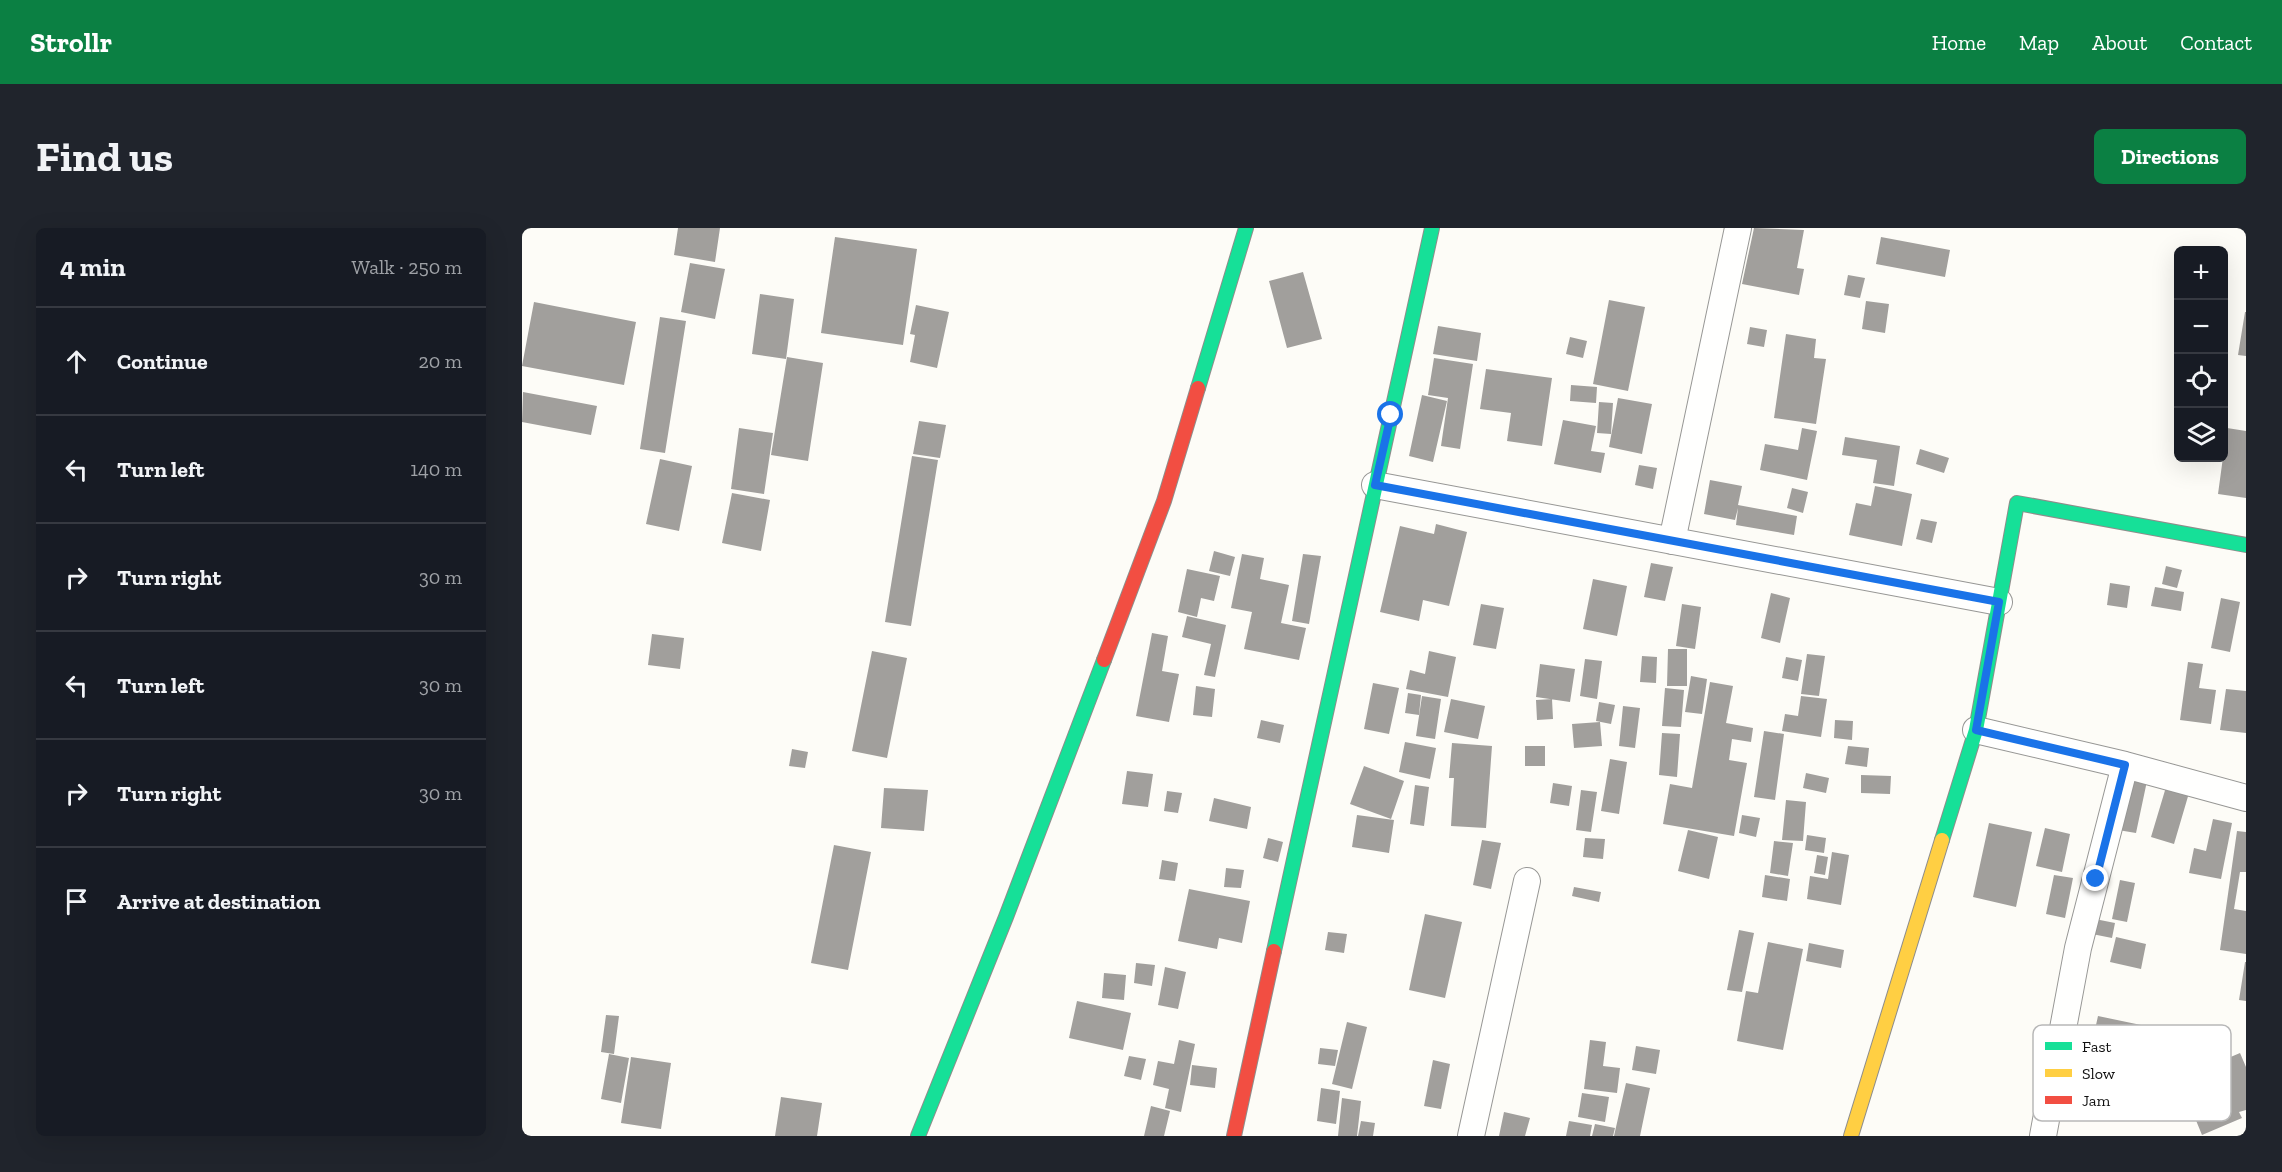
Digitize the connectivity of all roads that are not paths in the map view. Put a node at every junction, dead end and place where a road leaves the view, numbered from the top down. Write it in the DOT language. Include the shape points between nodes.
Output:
graph roads {
  1 [pos="1246,228"];
  2 [pos="1432,228"];
  3 [pos="1738,228"];
  4 [pos="1375,485"];
  5 [pos="1672,541"];
  6 [pos="2246,546"];
  7 [pos="1999,602"];
  8 [pos="1976,730"];
  9 [pos="2125,765"];
  10 [pos="2246,798"];
  11 [pos="1527,881"];
  12 [pos="2064,1025"];
  13 [pos="2046,1121"];
  14 [pos="918,1136"];
  15 [pos="1234,1136"];
  16 [pos="1471,1136"];
  17 [pos="1851,1136"];
  18 [pos="2043,1136"];
  1 -- 14 [label="street" via="1164,501"];
  2 -- 4 [label="street"];
  3 -- 5 [label="street"];
  4 -- 5 [label="street"];
  4 -- 15 [label="street"];
  5 -- 7 [label="street"];
  6 -- 7 [label="street" via="2017,503"];
  7 -- 8 [label="street"];
  8 -- 9 [label="street"];
  8 -- 17 [label="street"];
  9 -- 10 [label="street"];
  9 -- 12 [label="street" via="2078,948"];
  11 -- 16 [label="street"];
  13 -- 18 [label="street"];
}
